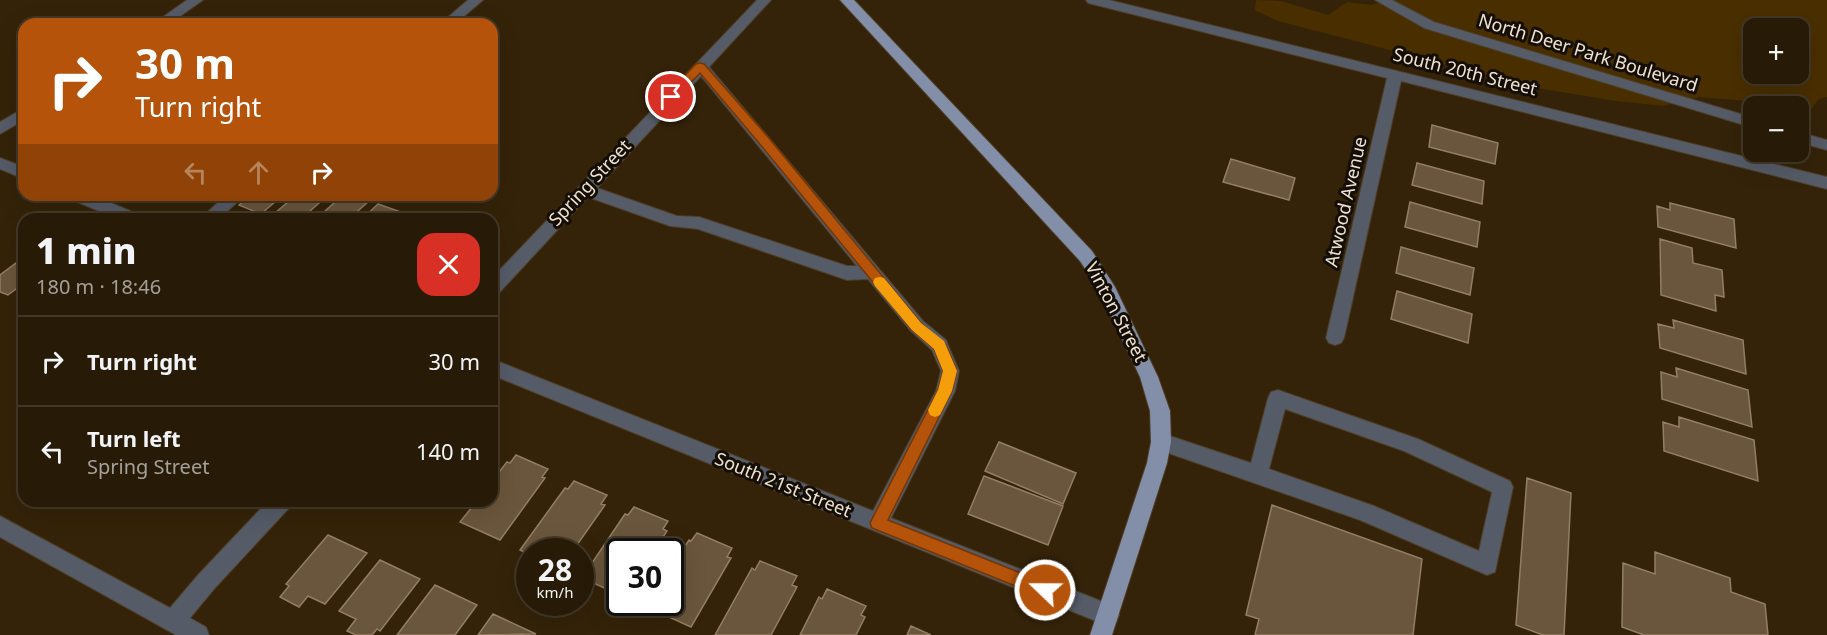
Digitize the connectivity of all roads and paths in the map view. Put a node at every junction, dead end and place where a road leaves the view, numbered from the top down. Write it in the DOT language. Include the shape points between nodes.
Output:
graph roads {
  1 [pos="196,0"];
  2 [pos="476,0"];
  3 [pos="764,0"];
  4 [pos="847,0"];
  5 [pos="1093,0"];
  6 [pos="1382,0"];
  7 [pos="169,18"];
  8 [pos="454,18"];
  9 [pos="700,66"];
  10 [pos="1395,75"];
  11 [pos="18,117"];
  12 [pos="1743,120"];
  13 [pos="0,129"];
  14 [pos="1809,140"];
  15 [pos="1827,145"];
  16 [pos="0,163"];
  17 [pos="18,170"];
  18 [pos="1827,183"];
  19 [pos="584,189"];
  20 [pos="90,201"];
  21 [pos="230,201"];
  22 [pos="120,213"];
  23 [pos="215,213"];
  24 [pos="871,272"];
  25 [pos="498,282"];
  26 [pos="1335,338"];
  27 [pos="498,370"];
  28 [pos="1161,442"];
  29 [pos="1258,474"];
  30 [pos="276,507"];
  31 [pos="878,523"];
  32 [pos="0,526"];
  33 [pos="173,622"];
  34 [pos="1104,625"];
  35 [pos="198,635"];
  1 -- 7 [label="street"];
  2 -- 8 [label="street"];
  3 -- 9 [label="street, Spring Street"];
  4 -- 28 [label="main road, Vinton Street" via="1086,256 1106,287 1149,377 1160,411"];
  5 -- 10 [label="street, South 20th Street"];
  6 -- 12 [label="street, North Deer Park Boulevard" via="1429,25"];
  9 -- 19 [label="street, Spring Street"];
  9 -- 24 [label="street"];
  10 -- 18 [label="street, South 20th Street"];
  10 -- 26 [label="street, Atwood Avenue"];
  11 -- 13 [label="street"];
  14 -- 15 [label="street"];
  16 -- 17 [label="street"];
  19 -- 24 [label="street" via="675,222 707,226 847,273"];
  19 -- 25 [label="street, Spring Street"];
  20 -- 22 [label="street"];
  21 -- 23 [label="street"];
  24 -- 31 [label="street" via="916,327 939,345 950,371 945,391"];
  27 -- 31 [label="street, South 21st Street"];
  28 -- 29 [label="street"];
  28 -- 34 [label="main road, Vinton Street"];
  29 -- 29 [label="street" via="1392,521 1487,565 1503,487 1377,432 1278,398"];
  30 -- 33 [label="street"];
  31 -- 34 [label="street, South 21st Street"];
  32 -- 33 [label="street"];
  33 -- 35 [label="street"];
}
